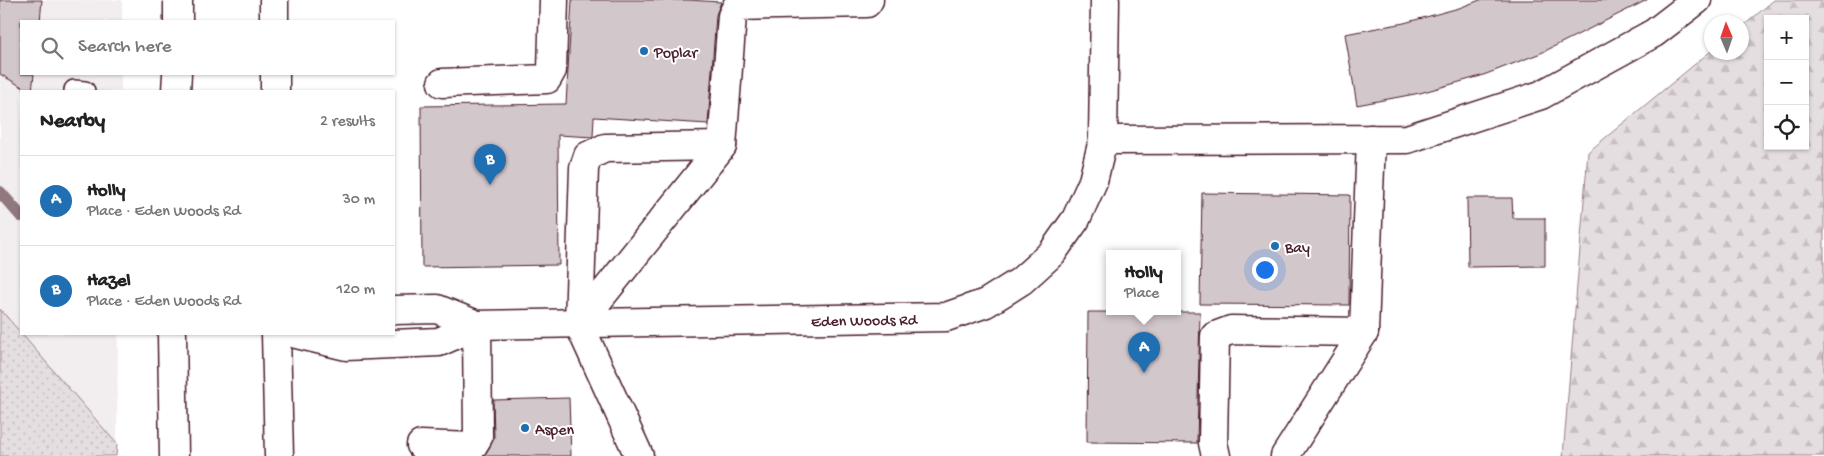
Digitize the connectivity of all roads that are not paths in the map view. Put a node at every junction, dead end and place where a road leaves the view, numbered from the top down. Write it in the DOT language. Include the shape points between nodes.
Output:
graph roads {
  1 [pos="178,0"];
  2 [pos="274,0"];
  3 [pos="554,0"];
  4 [pos="869,0"];
  5 [pos="1105,0"];
  6 [pos="1697,0"];
  7 [pos="178,20"];
  8 [pos="274,20"];
  9 [pos="177,75"];
  10 [pos="275,75"];
  11 [pos="442,83"];
  12 [pos="176,90"];
  13 [pos="275,90"];
  14 [pos="1371,139"];
  15 [pos="1103,140"];
  16 [pos="722,146"];
  17 [pos="395,310"];
  18 [pos="579,324"];
  19 [pos="477,326"];
  20 [pos="1364,332"];
  21 [pos="172,335"];
  22 [pos="276,335"];
  23 [pos="300,335"];
  24 [pos="421,445"];
  25 [pos="174,456"];
  26 [pos="279,456"];
  27 [pos="639,456"];
  28 [pos="1216,456"];
  29 [pos="1286,456"];
  1 -- 7 [label="street"];
  2 -- 8 [label="street"];
  3 -- 11 [label="street" via="552,70 547,79"];
  4 -- 16 [label="street" via="868,3 737,6 732,16"];
  5 -- 15 [label="street, Eden Woods Rd"];
  6 -- 14 [label="street" via="1654,33 1541,95 1407,139"];
  9 -- 12 [label="street"];
  10 -- 13 [label="street"];
  14 -- 15 [label="street"];
  14 -- 20 [label="street"];
  15 -- 18 [label="street, Eden Woods Rd" via="1093,181 1079,211 1052,253 1021,281 986,303 946,317"];
  16 -- 18 [label="street"];
  16 -- 18 [label="street" via="605,148 588,156 584,168"];
  17 -- 19 [label="street, Eden Woods Rd" via="437,309"];
  18 -- 19 [label="street, Eden Woods Rd"];
  18 -- 27 [label="street"];
  19 -- 23 [label="street" via="439,342 346,346"];
  19 -- 24 [label="street" via="478,437 472,447"];
  20 -- 28 [label="street" via="1231,330 1215,336 1213,443"];
  20 -- 29 [label="street"];
  21 -- 25 [label="street"];
  22 -- 26 [label="street"];
}
